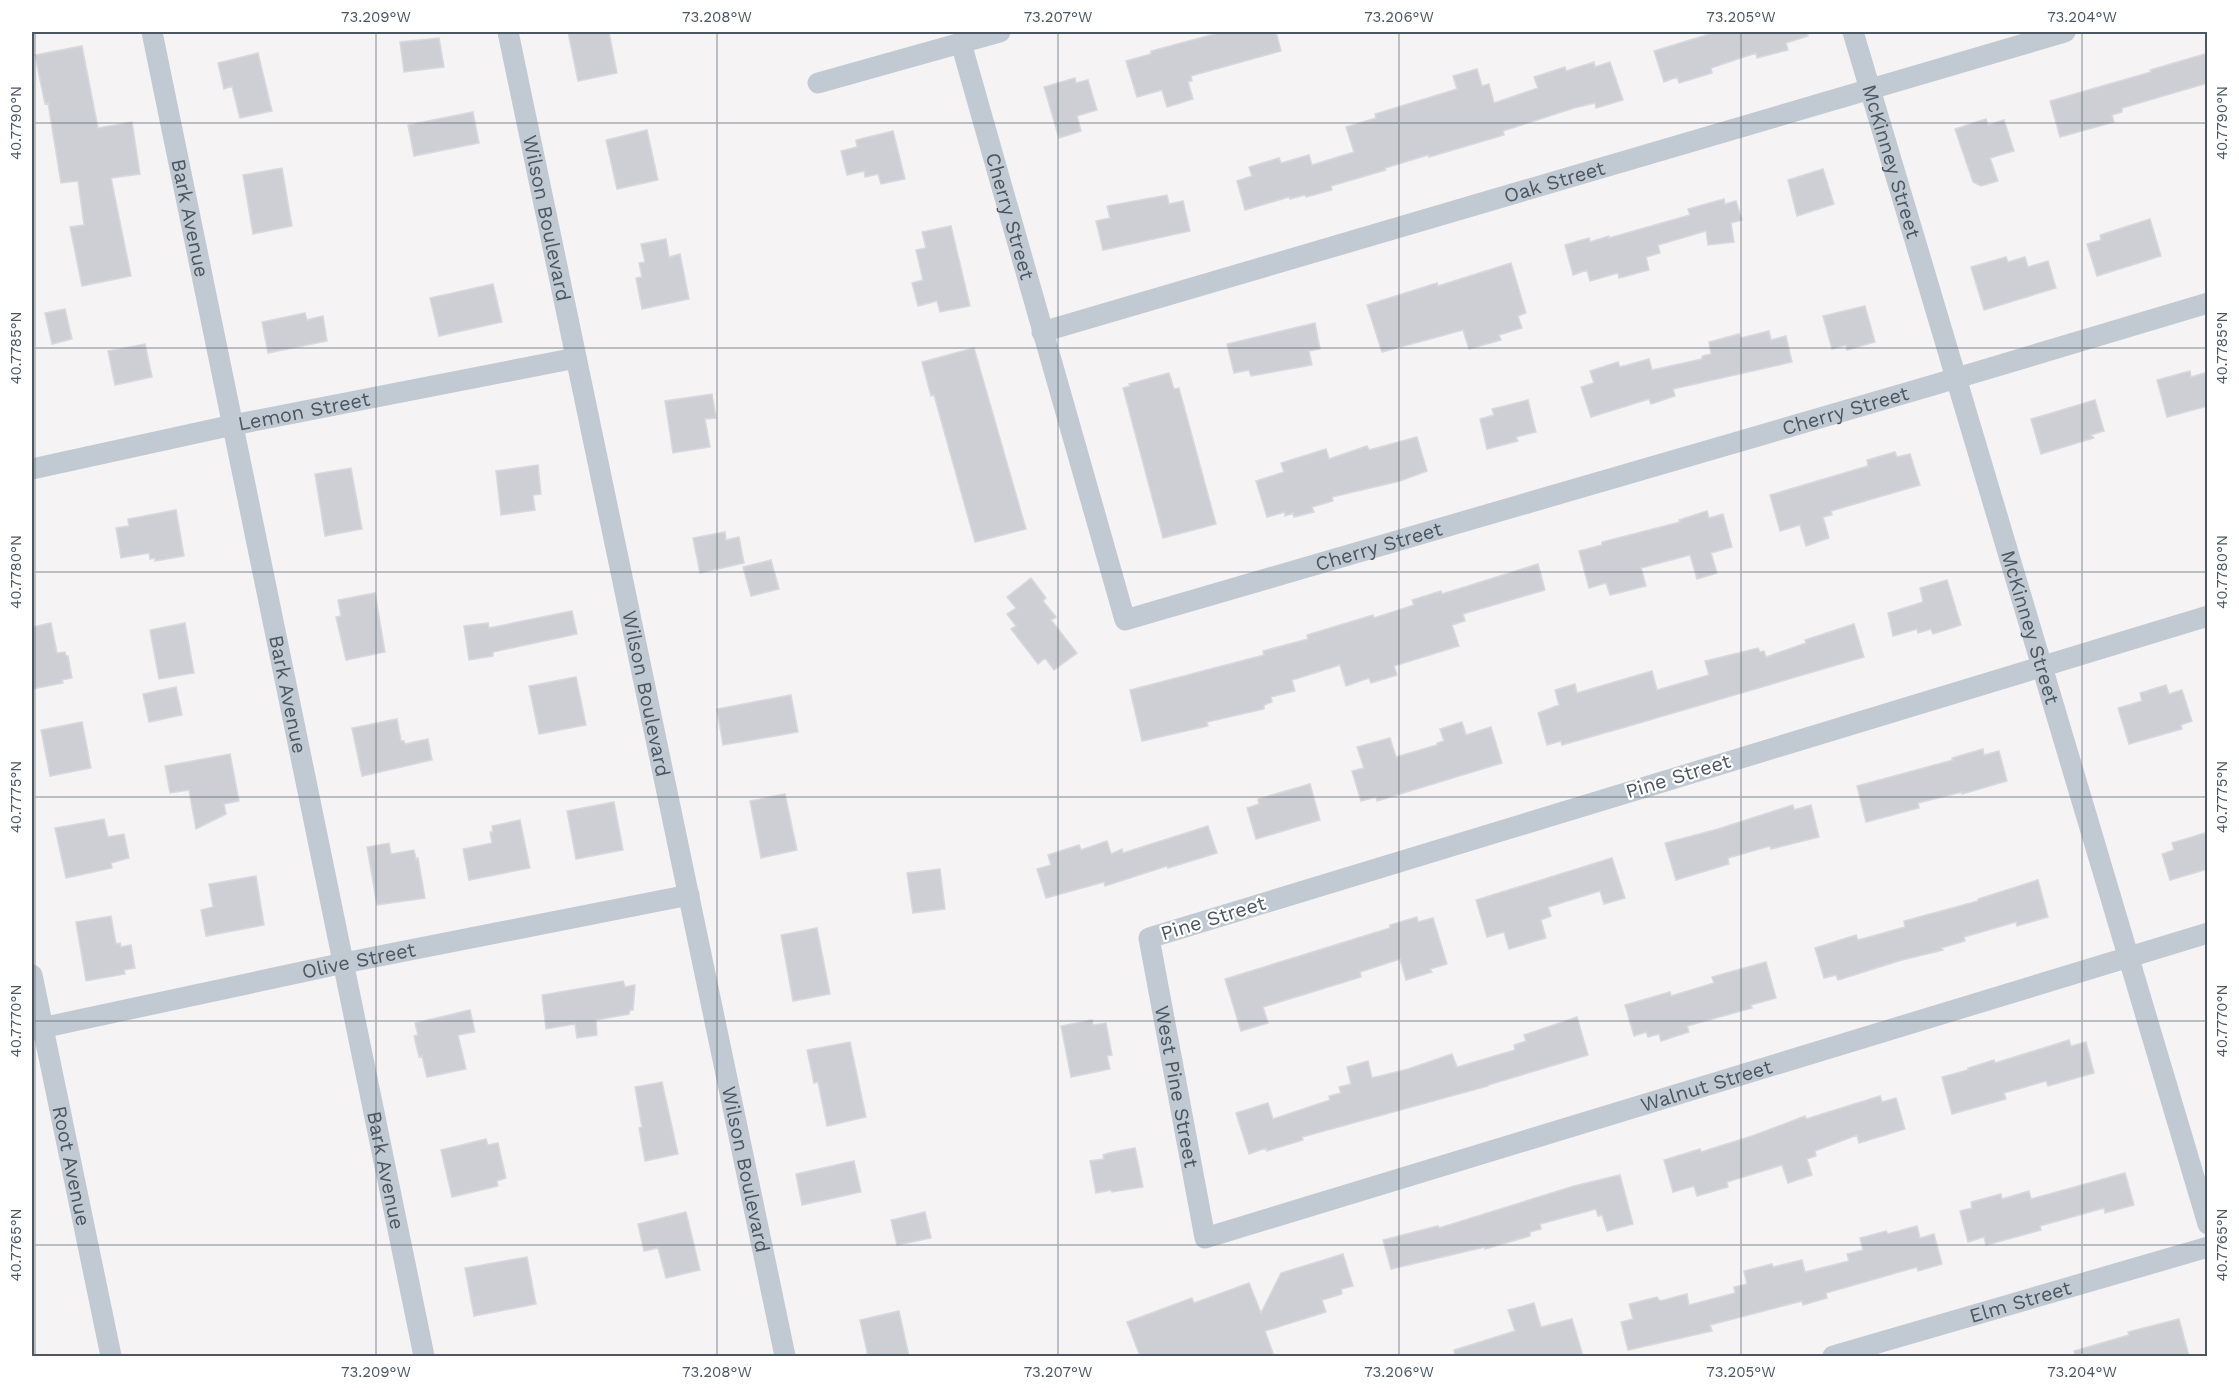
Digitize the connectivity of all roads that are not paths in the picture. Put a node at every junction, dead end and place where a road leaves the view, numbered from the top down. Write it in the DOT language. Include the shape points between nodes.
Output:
graph roads {
  1 [pos="152,32"];
  2 [pos="508,32"];
  3 [pos="1000,32"];
  4 [pos="1853,32"];
  5 [pos="2065,32"];
  6 [pos="961,43"];
  7 [pos="818,83"];
  8 [pos="1870,90"];
  9 [pos="2208,303"];
  10 [pos="1042,332"];
  11 [pos="576,358"];
  12 [pos="1957,378"];
  13 [pos="232,425"];
  14 [pos="32,468"];
  15 [pos="2208,616"];
  16 [pos="2041,666"];
  17 [pos="689,895"];
  18 [pos="2208,933"];
  19 [pos="1149,938"];
  20 [pos="2129,956"];
  21 [pos="344,963"];
  22 [pos="32,975"];
  23 [pos="37,1029"];
  24 [pos="2208,1224"];
  25 [pos="1205,1238"];
  26 [pos="2208,1247"];
  27 [pos="111,1356"];
  28 [pos="424,1356"];
  29 [pos="785,1356"];
  30 [pos="1833,1356"];
  1 -- 13 [label="street, Bark Avenue"];
  2 -- 11 [label="street, Wilson Boulevard"];
  3 -- 6 [label="street"];
  4 -- 8 [label="street, McKinney Street"];
  5 -- 8 [label="street, Oak Street"];
  6 -- 7 [label="street"];
  6 -- 10 [label="street, Cherry Street"];
  8 -- 10 [label="street, Oak Street"];
  8 -- 12 [label="street, McKinney Street"];
  9 -- 12 [label="street, Cherry Street"];
  10 -- 12 [label="street, Cherry Street" via="1125,620"];
  11 -- 13 [label="street, Lemon Street"];
  11 -- 17 [label="street, Wilson Boulevard"];
  12 -- 16 [label="street, McKinney Street"];
  13 -- 14 [label="street, Lemon Street"];
  13 -- 21 [label="street, Bark Avenue"];
  15 -- 16 [label="street, Pine Street"];
  16 -- 19 [label="street, Pine Street"];
  16 -- 20 [label="street, McKinney Street"];
  17 -- 21 [label="street, Olive Street"];
  17 -- 29 [label="street, Wilson Boulevard"];
  18 -- 20 [label="street, Walnut Street"];
  19 -- 25 [label="street, West Pine Street"];
  20 -- 24 [label="street, McKinney Street"];
  20 -- 25 [label="street, Walnut Street"];
  21 -- 23 [label="street, Olive Street"];
  21 -- 28 [label="street, Bark Avenue"];
  22 -- 23 [label="street, Root Avenue"];
  23 -- 27 [label="street, Root Avenue"];
  26 -- 30 [label="street, Elm Street"];
}
